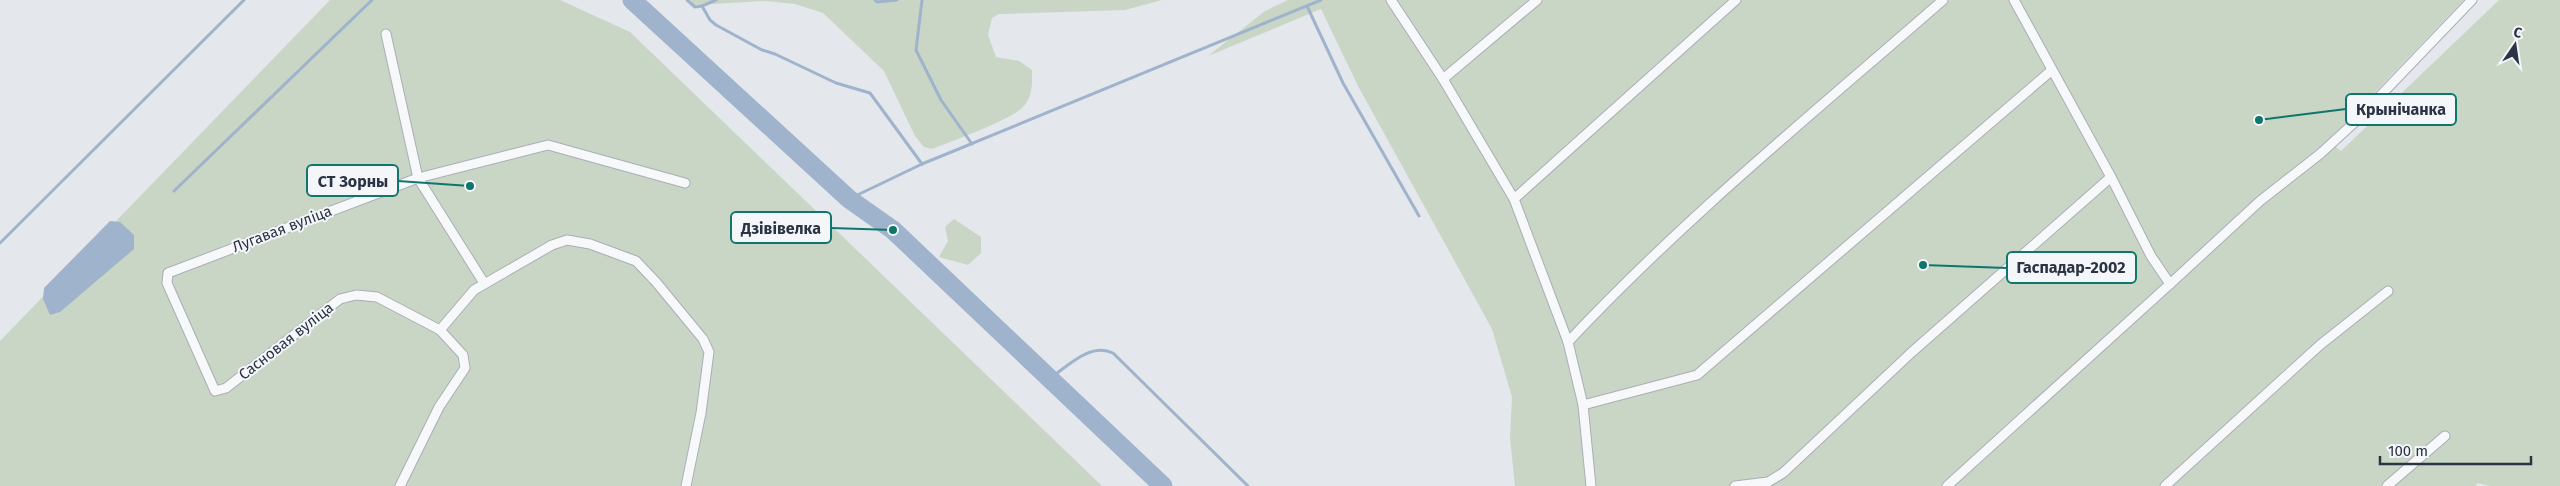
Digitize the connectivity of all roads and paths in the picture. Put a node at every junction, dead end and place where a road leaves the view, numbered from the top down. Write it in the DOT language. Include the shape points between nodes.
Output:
graph roads {
  1 [pos="1390,0"];
  2 [pos="1537,0"];
  3 [pos="1736,0"];
  4 [pos="1943,0"];
  5 [pos="2014,0"];
  6 [pos="2472,0"];
  7 [pos="386,34"];
  8 [pos="2052,70"];
  9 [pos="1443,79"];
  10 [pos="2111,177"];
  11 [pos="418,178"];
  12 [pos="684,183"];
  13 [pos="1514,199"];
  14 [pos="484,284"];
  15 [pos="2170,284"];
  16 [pos="2388,291"];
  17 [pos="440,330"];
  18 [pos="1568,342"];
  19 [pos="215,391"];
  20 [pos="1583,406"];
  21 [pos="2445,436"];
  22 [pos="1767,484"];
  23 [pos="400,486"];
  24 [pos="686,486"];
  25 [pos="1591,486"];
  26 [pos="1735,486"];
  27 [pos="1947,486"];
  28 [pos="2165,486"];
  29 [pos="2388,486"];
  1 -- 9 [label="street"];
  2 -- 9 [label="street"];
  3 -- 13 [label="street"];
  4 -- 18 [label="street" via="1753,165 1605,303"];
  5 -- 8 [label="street"];
  6 -- 15 [label="street" via="2355,122 2260,201"];
  7 -- 11 [label="street"];
  8 -- 10 [label="street"];
  8 -- 20 [label="street" via="1697,375"];
  9 -- 13 [label="street"];
  10 -- 15 [label="street" via="2151,256"];
  10 -- 22 [label="street"];
  11 -- 12 [label="street, Лугавая вуліца" via="548,145"];
  11 -- 14 [label="street"];
  11 -- 19 [label="street, Лугавая вуліца" via="168,273 167,283"];
  13 -- 18 [label="street"];
  14 -- 17 [label="street" via="474,290"];
  14 -- 24 [label="street" via="552,245 567,240 590,244 636,261 703,339 709,352"];
  15 -- 27 [label="street"];
  16 -- 28 [label="street" via="2320,345"];
  17 -- 19 [label="street, Сасновая вуліца" via="377,297 356,295 340,299 226,388"];
  17 -- 23 [label="street, Сасновая вуліца" via="464,355 464,368 439,407"];
  18 -- 20 [label="street"];
  20 -- 25 [label="street"];
  21 -- 29 [label="street"];
  22 -- 26 [label="street"];
}
